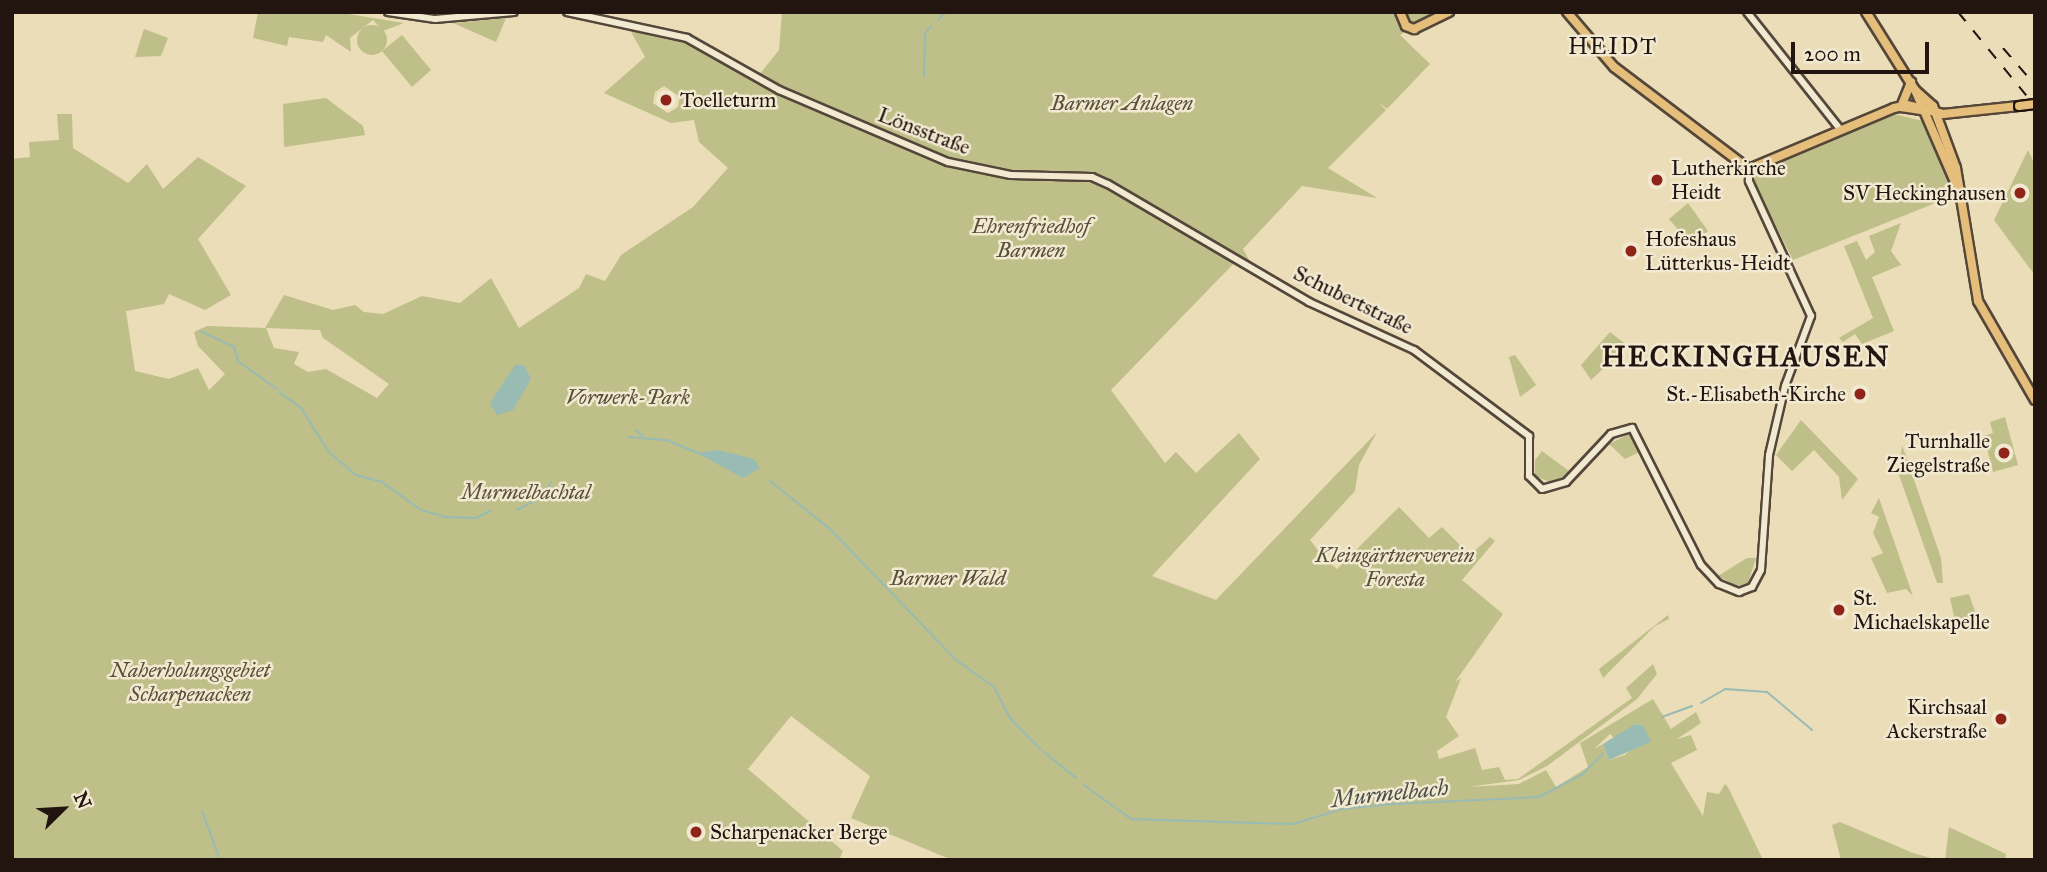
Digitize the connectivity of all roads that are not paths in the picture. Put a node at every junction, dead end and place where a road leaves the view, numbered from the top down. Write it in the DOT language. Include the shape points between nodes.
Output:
graph roads {
  1 [pos="388,12"];
  2 [pos="514,12"];
  3 [pos="567,12"];
  4 [pos="1400,12"];
  5 [pos="1449,12"];
  6 [pos="1567,12"];
  7 [pos="1747,12"];
  8 [pos="1866,12"];
  9 [pos="1913,86"];
  10 [pos="1928,98"];
  11 [pos="2035,104"];
  12 [pos="1901,107"];
  13 [pos="1926,111"];
  14 [pos="1937,113"];
  15 [pos="1954,113"];
  16 [pos="1841,130"];
  17 [pos="1944,132"];
  18 [pos="1749,169"];
  19 [pos="1093,177"];
  20 [pos="1959,191"];
  21 [pos="2035,400"];
  1 -- 2 [label="street" via="435,19"];
  3 -- 19 [label="street, Lönsstraße" via="687,38 754,77 948,162 1011,175"];
  4 -- 5 [label="main road" via="1406,26 1414,29"];
  6 -- 18 [label="main road" via="1614,67"];
  7 -- 16 [label="street"];
  8 -- 9 [label="main road"];
  9 -- 10 [label="main road"];
  9 -- 12 [label="main road"];
  9 -- 13 [label="main road"];
  10 -- 14 [label="main road"];
  10 -- 15 [label="main road"];
  11 -- 15 [label="main road, bridge"];
  12 -- 13 [label="main road"];
  12 -- 16 [label="main road"];
  13 -- 14 [label="main road"];
  13 -- 20 [label="main road"];
  14 -- 15 [label="main road"];
  14 -- 17 [label="main road"];
  15 -- 17 [label="main road"];
  16 -- 18 [label="main road"];
  17 -- 20 [label="main road"];
  18 -- 19 [label="street, Schubertstraße" via="1749,181 1811,316 1774,428 1764,489 1761,570 1752,587 1730,590 1706,571 1642,438 1632,428 1615,431 1571,479 1550,490 1531,481 1532,442 1525,432 1414,350 1309,302"];
  20 -- 21 [label="main road" via="1976,295"];
}
